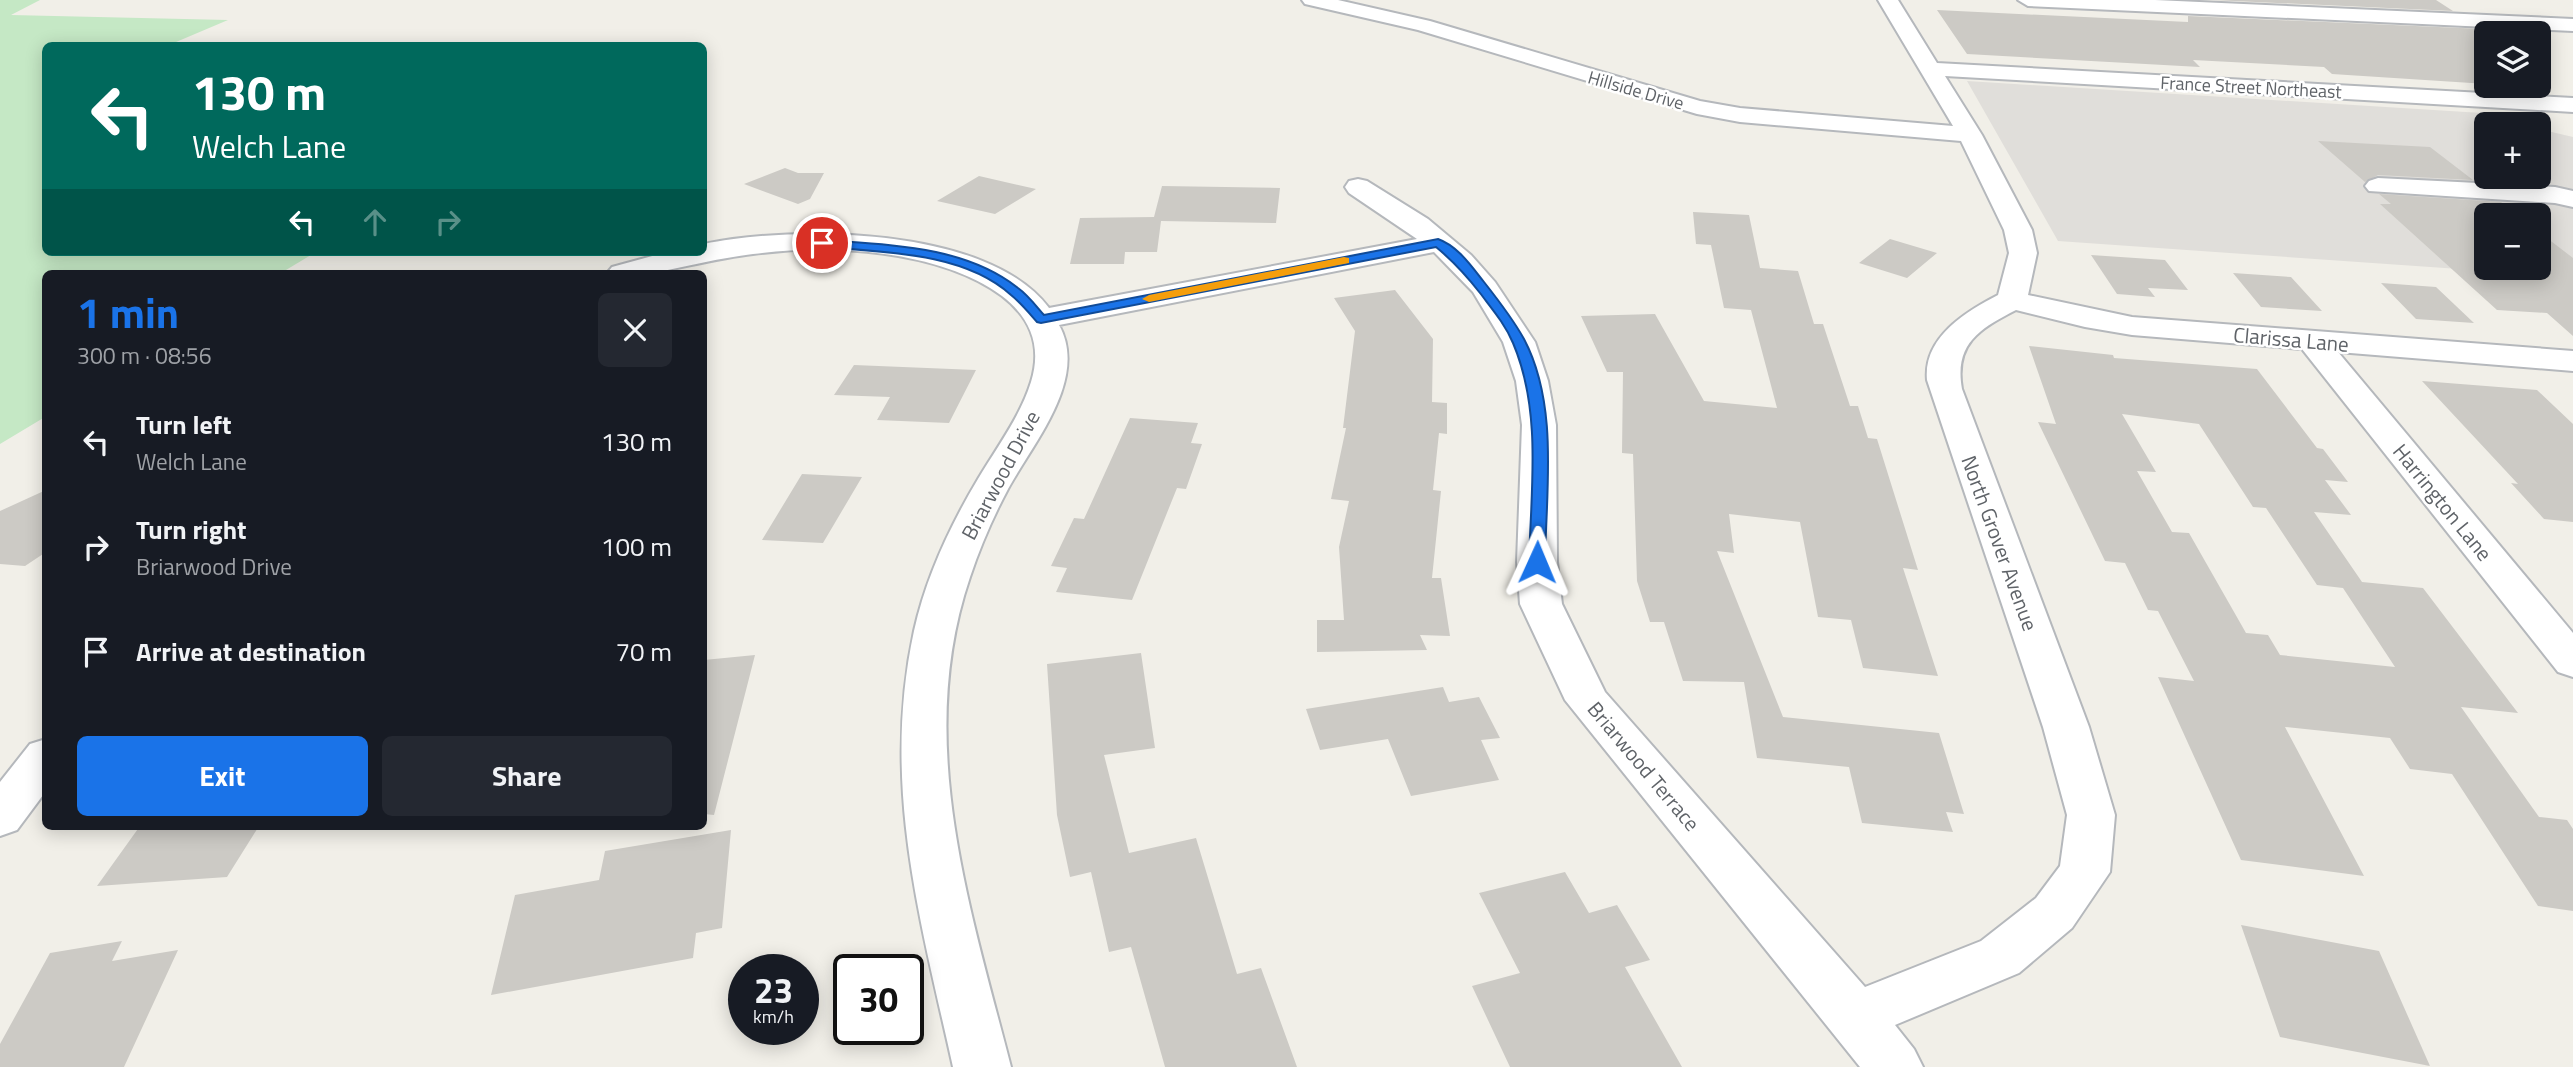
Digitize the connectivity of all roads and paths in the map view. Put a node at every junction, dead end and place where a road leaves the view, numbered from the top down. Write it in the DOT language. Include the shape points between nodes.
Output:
graph roads {
  1 [pos="1312,0"];
  2 [pos="1888,0"];
  3 [pos="2028,0"];
  4 [pos="2573,25"];
  5 [pos="2474,27"];
  6 [pos="2551,28"];
  7 [pos="2551,41"];
  8 [pos="2562,48"];
  9 [pos="1929,69"];
  10 [pos="2573,106"];
  11 [pos="1970,135"];
  12 [pos="2378,186"];
  13 [pos="1358,187"];
  14 [pos="2573,200"];
  15 [pos="1438,243"];
  16 [pos="707,254"];
  17 [pos="694,256"];
  18 [pos="634,270"];
  19 [pos="2012,300"];
  20 [pos="1041,319"];
  21 [pos="2312,341"];
  22 [pos="2573,361"];
  23 [pos="2573,662"];
  24 [pos="42,762"];
  25 [pos="0,817"];
  26 [pos="1856,1016"];
  27 [pos="982,1067"];
  28 [pos="1894,1067"];
  1 -- 11 [label="street, Hillside Drive" via="1423,25 1696,107"];
  2 -- 9 [label="street"];
  3 -- 5 [label="street"];
  4 -- 6 [label="street"];
  7 -- 8 [label="street"];
  9 -- 10 [label="street, France Street Northeast"];
  9 -- 11 [label="street"];
  11 -- 19 [label="street" via="2018,230 2023,253"];
  12 -- 14 [label="street" via="2555,195"];
  13 -- 15 [label="street, Briarwood Terrace"];
  15 -- 20 [label="street"];
  15 -- 26 [label="street, Briarwood Terrace" via="1485,288 1519,342 1532,381 1539,425 1537,562 1541,604 1587,700"];
  16 -- 20 [label="street, Briarwood Drive" via="772,245 884,246 939,257 997,279 1030,304"];
  17 -- 18 [label="street, Briarwood Drive"];
  19 -- 21 [label="street, Clarissa Lane" via="2132,326"];
  19 -- 26 [label="street, North Grover Avenue" via="1984,313 1956,338 1943,365 1945,388 2066,727 2091,816 2085,872 2054,913 2000,957"];
  20 -- 27 [label="street, Briarwood Drive" via="1051,343 1052,368 1044,396 988,492 958,555 935,626 927,679 923,768 934,867"];
  21 -- 22 [label="street, Clarissa Lane"];
  21 -- 23 [label="street, Harrington Lane"];
  24 -- 25 [label="street"];
  26 -- 28 [label="street, Briarwood Terrace"];
}
